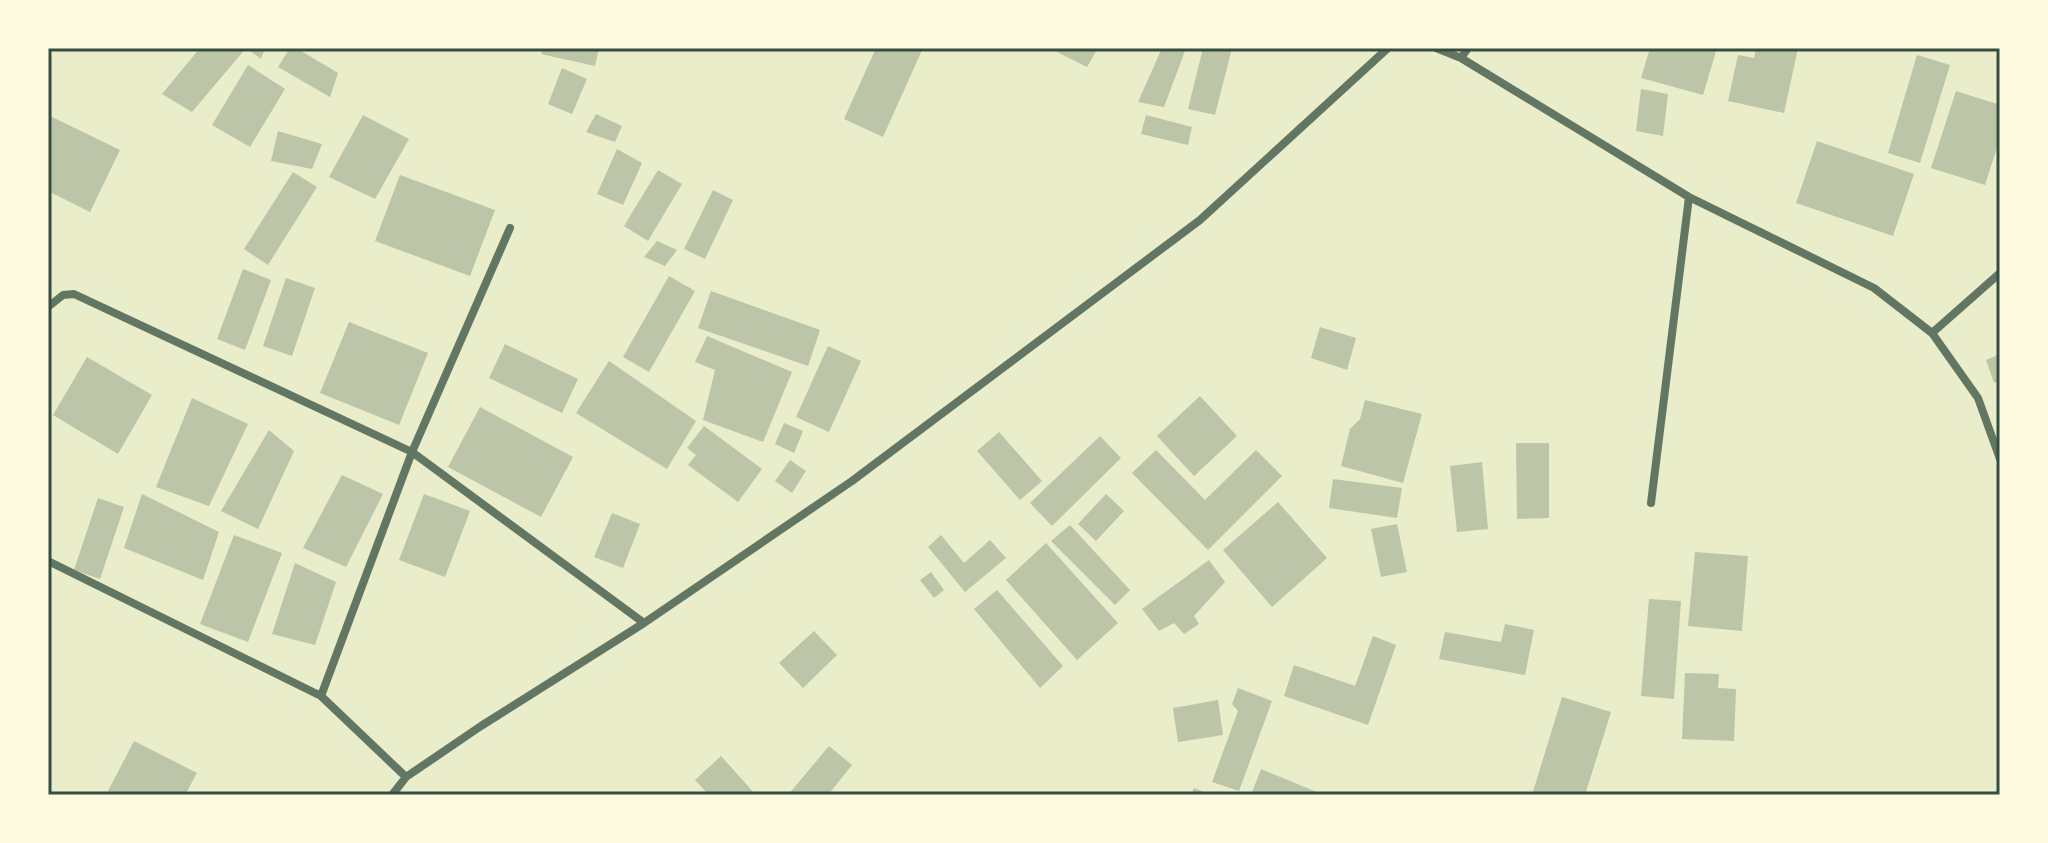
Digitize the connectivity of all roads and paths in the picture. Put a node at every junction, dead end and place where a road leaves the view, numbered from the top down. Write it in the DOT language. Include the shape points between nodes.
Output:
graph roads {
  1 [pos="1388,48"];
  2 [pos="1436,48"];
  3 [pos="1468,48"];
  4 [pos="1461,58"];
  5 [pos="1689,197"];
  6 [pos="510,228"];
  7 [pos="2000,273"];
  8 [pos="48,307"];
  9 [pos="1932,333"];
  10 [pos="412,452"];
  11 [pos="2000,459"];
  12 [pos="1651,503"];
  13 [pos="48,561"];
  14 [pos="644,623"];
  15 [pos="321,696"];
  16 [pos="406,777"];
  17 [pos="392,795"];
  1 -- 14 [label="street" via="1200,220 852,481"];
  2 -- 4 [label="street"];
  3 -- 4 [label="street"];
  4 -- 5 [label="street"];
  5 -- 9 [label="street" via="1874,288"];
  5 -- 12 [label="street"];
  6 -- 10 [label="street"];
  7 -- 9 [label="street"];
  8 -- 10 [label="street" via="63,295 74,294"];
  9 -- 11 [label="street" via="1978,398"];
  10 -- 14 [label="street"];
  10 -- 15 [label="street"];
  13 -- 15 [label="street"];
  14 -- 16 [label="street"];
  15 -- 16 [label="street"];
  16 -- 17 [label="street"];
}
